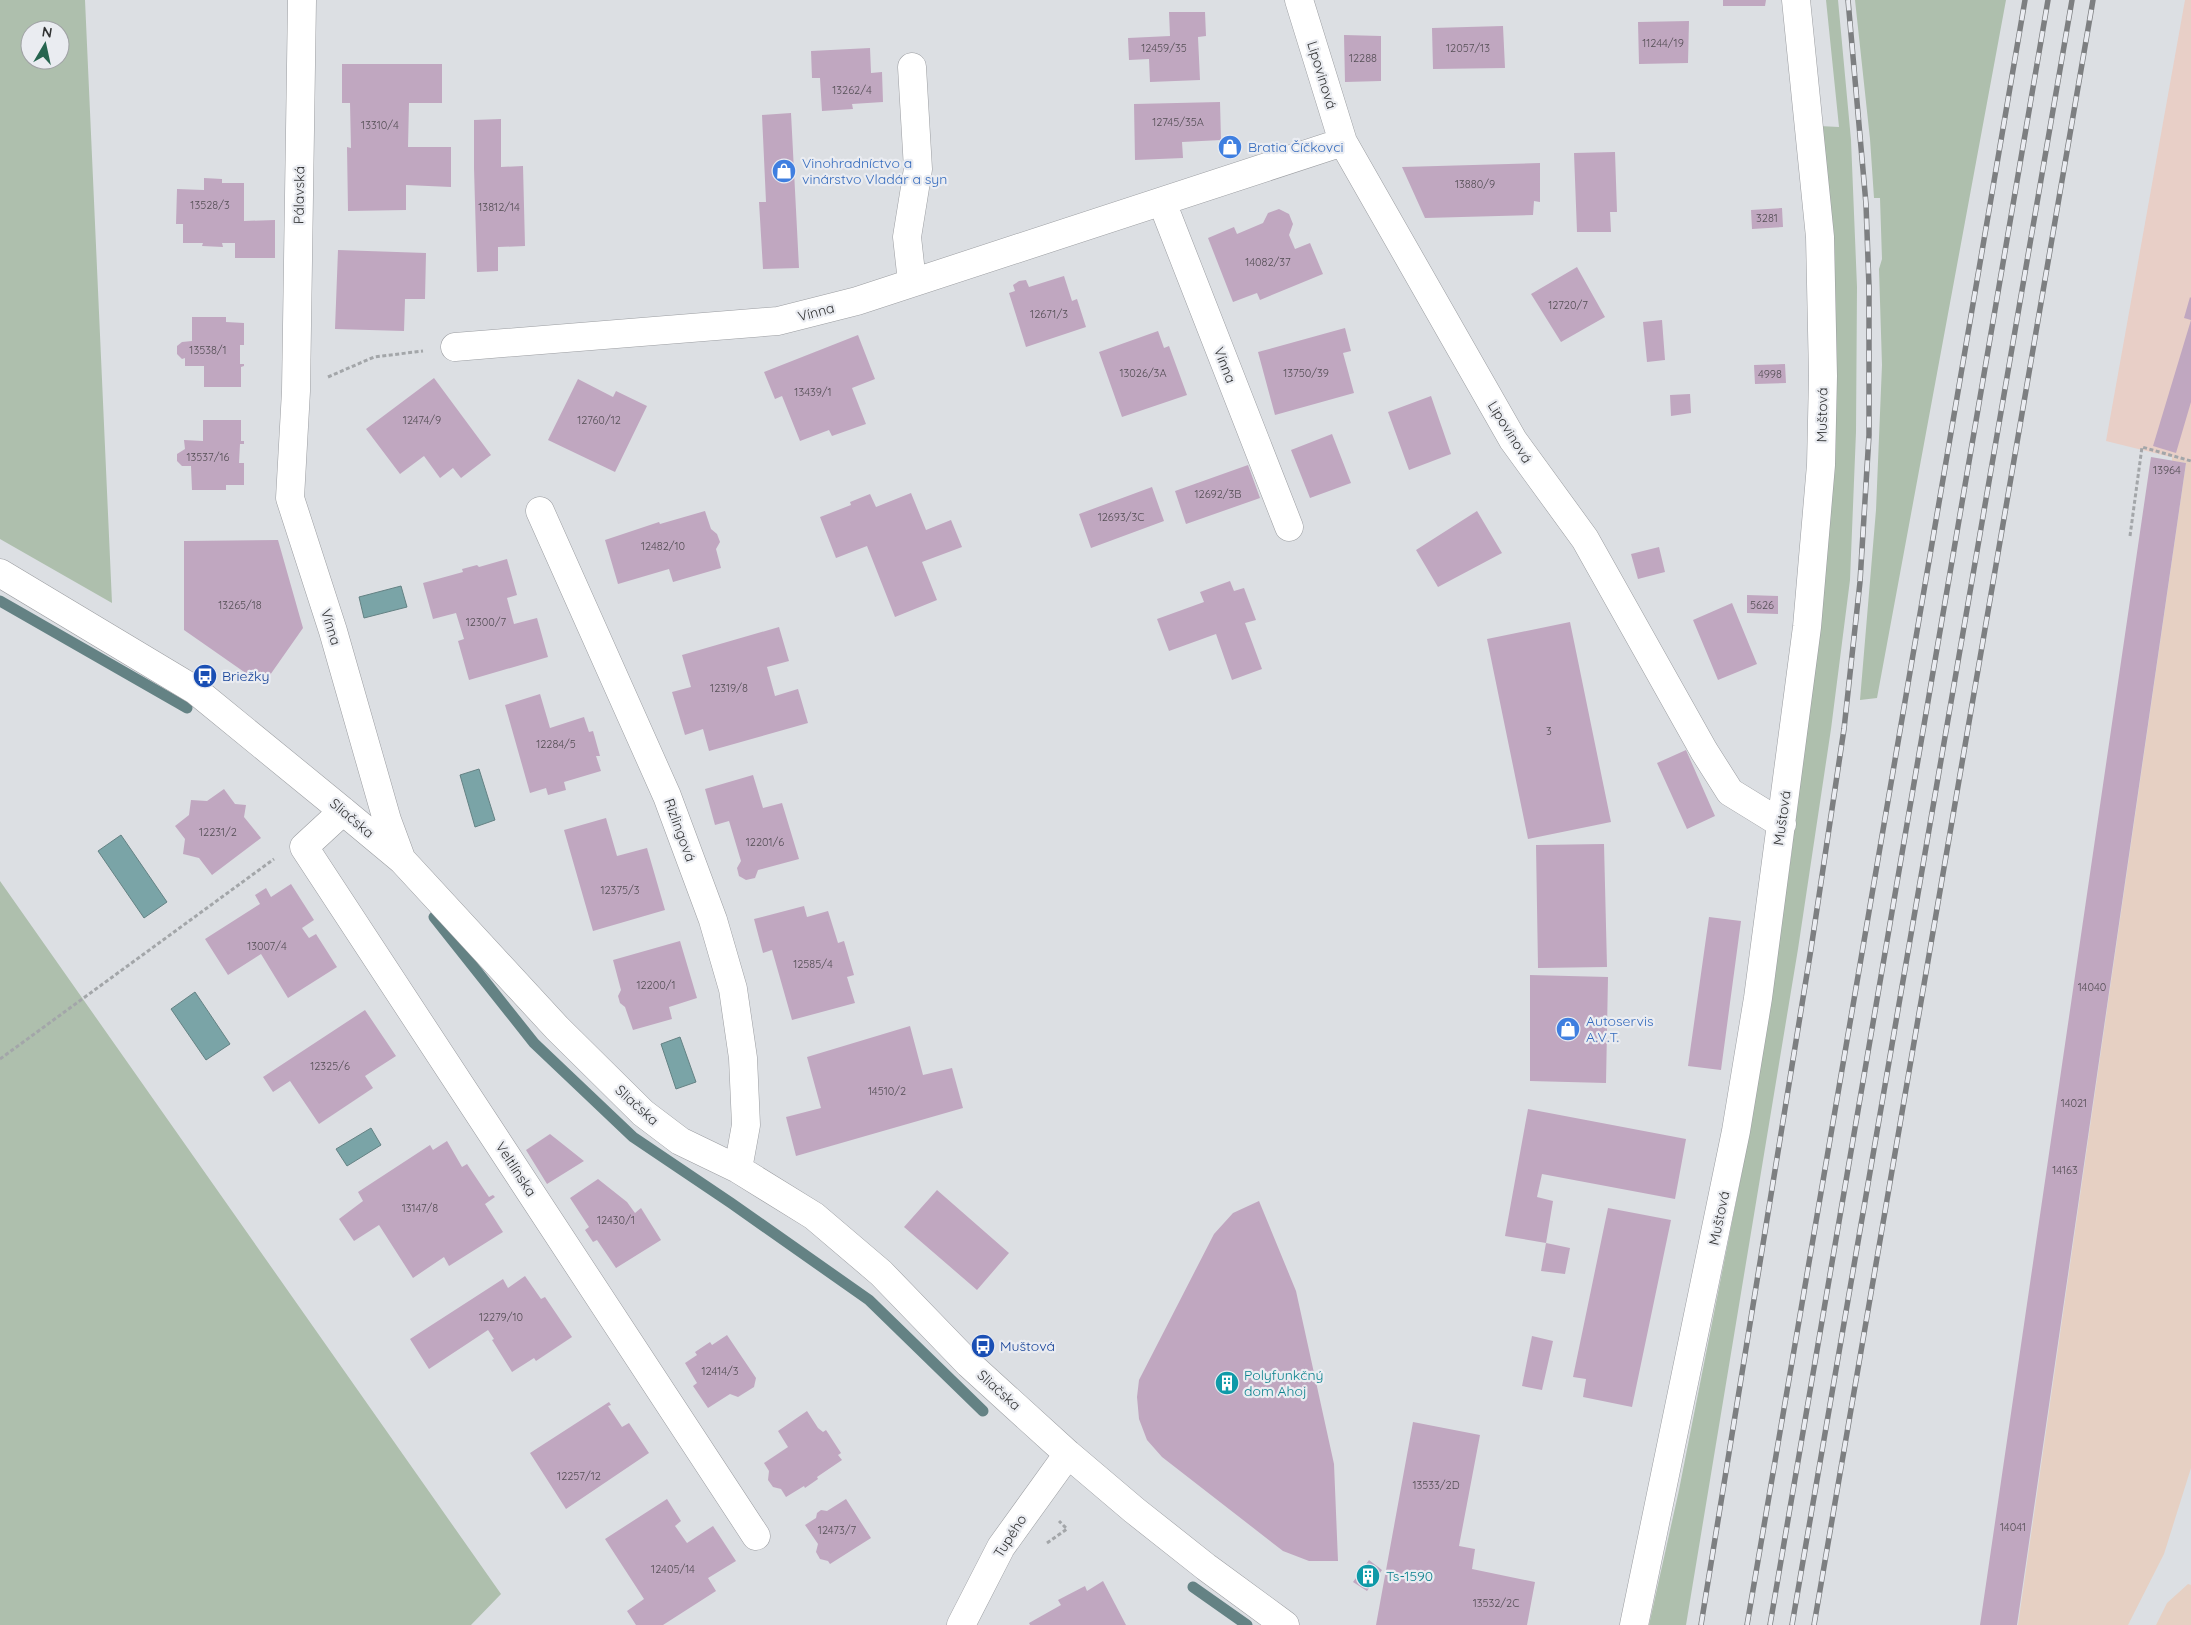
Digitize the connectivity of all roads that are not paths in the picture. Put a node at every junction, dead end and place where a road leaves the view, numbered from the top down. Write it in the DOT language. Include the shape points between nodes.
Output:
graph roads {
  1 [pos="302,0"];
  2 [pos="1299,0"];
  3 [pos="1796,0"];
  4 [pos="912,68"];
  5 [pos="1343,142"];
  6 [pos="1162,202"];
  7 [pos="912,282"];
  8 [pos="454,346"];
  9 [pos="296,391"];
  10 [pos="540,511"];
  11 [pos="1289,527"];
  12 [pos="0,573"];
  13 [pos="343,811"];
  14 [pos="1782,824"];
  15 [pos="402,860"];
  16 [pos="738,1169"];
  17 [pos="1068,1454"];
  18 [pos="756,1536"];
  19 [pos="961,1625"];
  20 [pos="1285,1625"];
  21 [pos="1634,1625"];
  1 -- 9 [label="street, Pálavská"];
  2 -- 5 [label="street, Lipovinová"];
  3 -- 14 [label="street, Muštová" via="1820,238 1821,465 1807,627"];
  4 -- 7 [label="street" via="918,169 907,237"];
  5 -- 6 [label="street, Vínna"];
  5 -- 14 [label="street, Lipovinová" via="1513,440 1585,539 1730,792"];
  6 -- 7 [label="street, Vínna"];
  6 -- 11 [label="street, Vínna"];
  7 -- 8 [label="street, Vínna" via="857,301 778,321"];
  9 -- 15 [label="street, Vínna" via="290,498 333,631 387,820"];
  10 -- 16 [label="street, Rizlingová" via="667,796 713,920 733,989 743,1058 746,1125"];
  12 -- 13 [label="street, Sliačska" via="195,690"];
  13 -- 15 [label="street, Sliačska"];
  13 -- 18 [label="street, Veltlínska" via="304,847"];
  14 -- 21 [label="street, Muštová" via="1736,1130"];
  15 -- 16 [label="street, Sliačska" via="557,1028 643,1113 680,1141"];
  16 -- 17 [label="street, Sliačska" via="814,1216 881,1273 969,1364"];
  17 -- 19 [label="street, Tupého" via="1001,1547"];
  17 -- 20 [label="street, Sliačska" via="1148,1522"];
}
